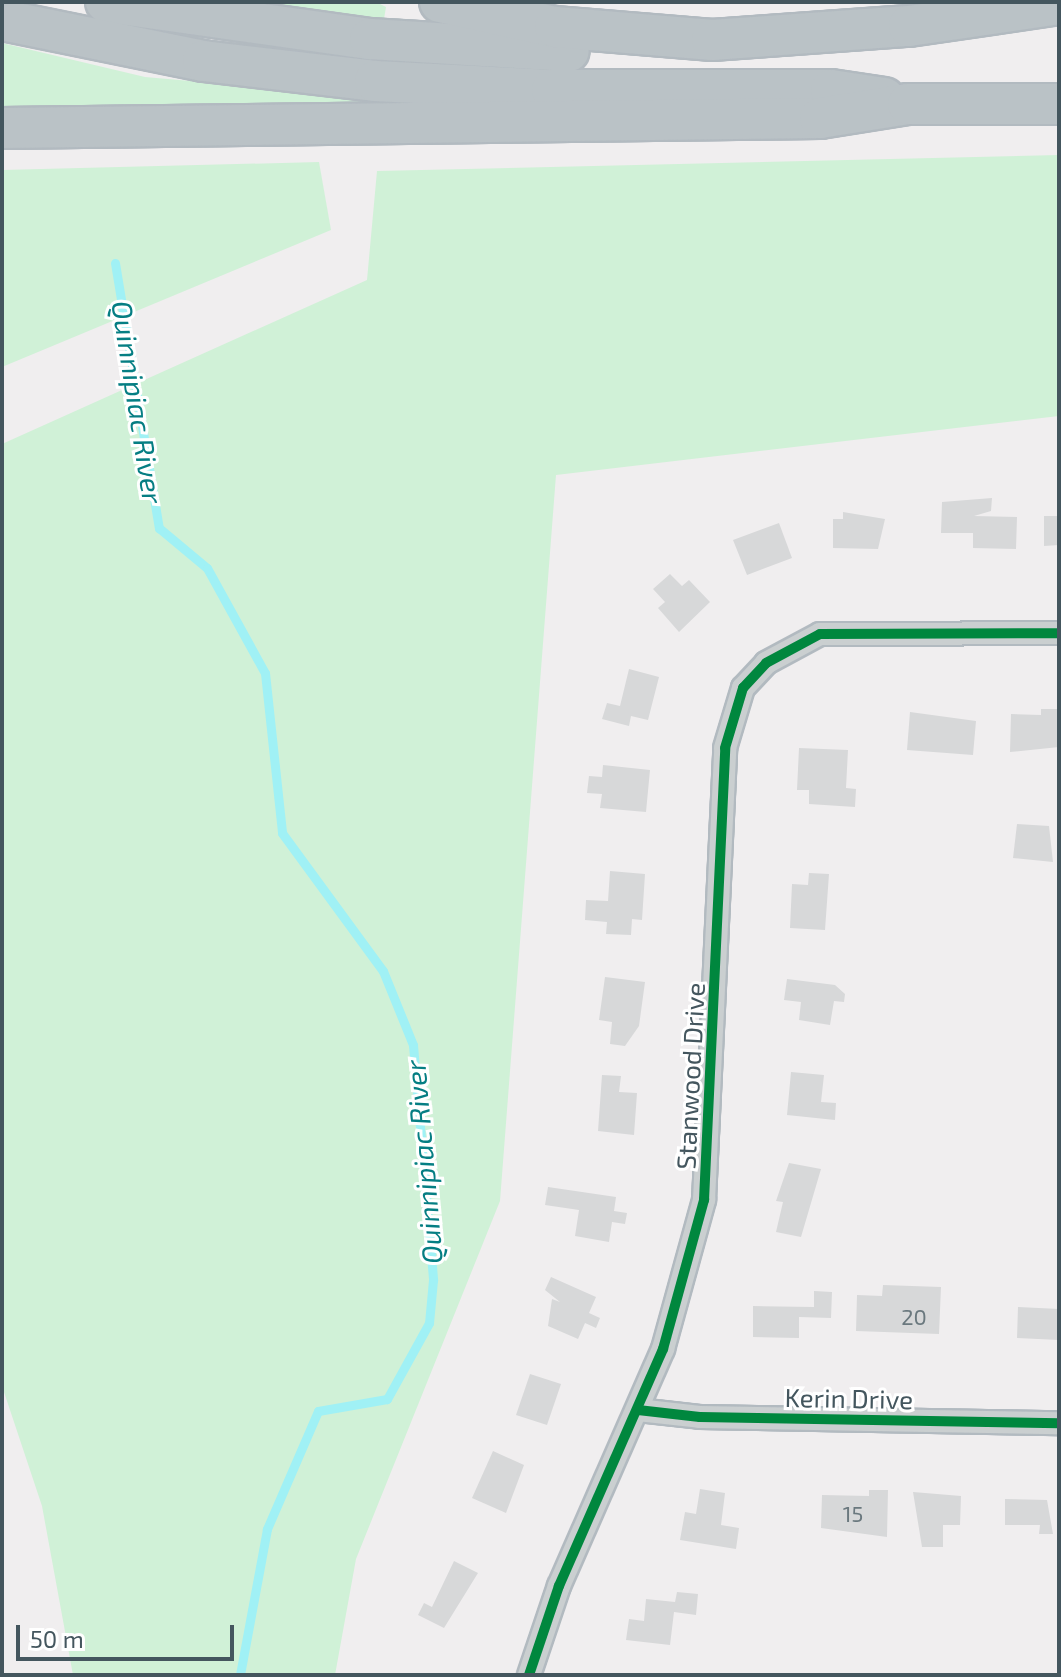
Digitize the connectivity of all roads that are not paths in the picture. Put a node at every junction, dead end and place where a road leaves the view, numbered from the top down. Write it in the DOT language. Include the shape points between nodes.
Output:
graph roads {
  1 [pos="106,2"];
  2 [pos="440,2"];
  3 [pos="1059,4"];
  4 [pos="2,20"];
  5 [pos="712,40"];
  6 [pos="908,104"];
  7 [pos="1059,104"];
  8 [pos="2,128"];
  9 [pos="1059,633"];
  10 [pos="638,1410"];
  11 [pos="1059,1423"];
  12 [pos="529,1675"];
  1 -- 5 [label="highway" via="251,26 485,48 658,51"];
  2 -- 5 [label="highway" via="555,27"];
  3 -- 5 [label="highway" via="909,26"];
  4 -- 6 [label="highway" via="203,61 335,78 552,90 831,90"];
  6 -- 7 [label="highway"];
  6 -- 8 [label="highway" via="806,119"];
  9 -- 10 [label="street, Stanwood Drive" via="820,634 766,663 743,688 725,748 704,1200 680,1300"];
  10 -- 11 [label="street, Kerin Drive" via="700,1417"];
  10 -- 12 [label="street, Stanwood Drive" via="559,1586"];
}
